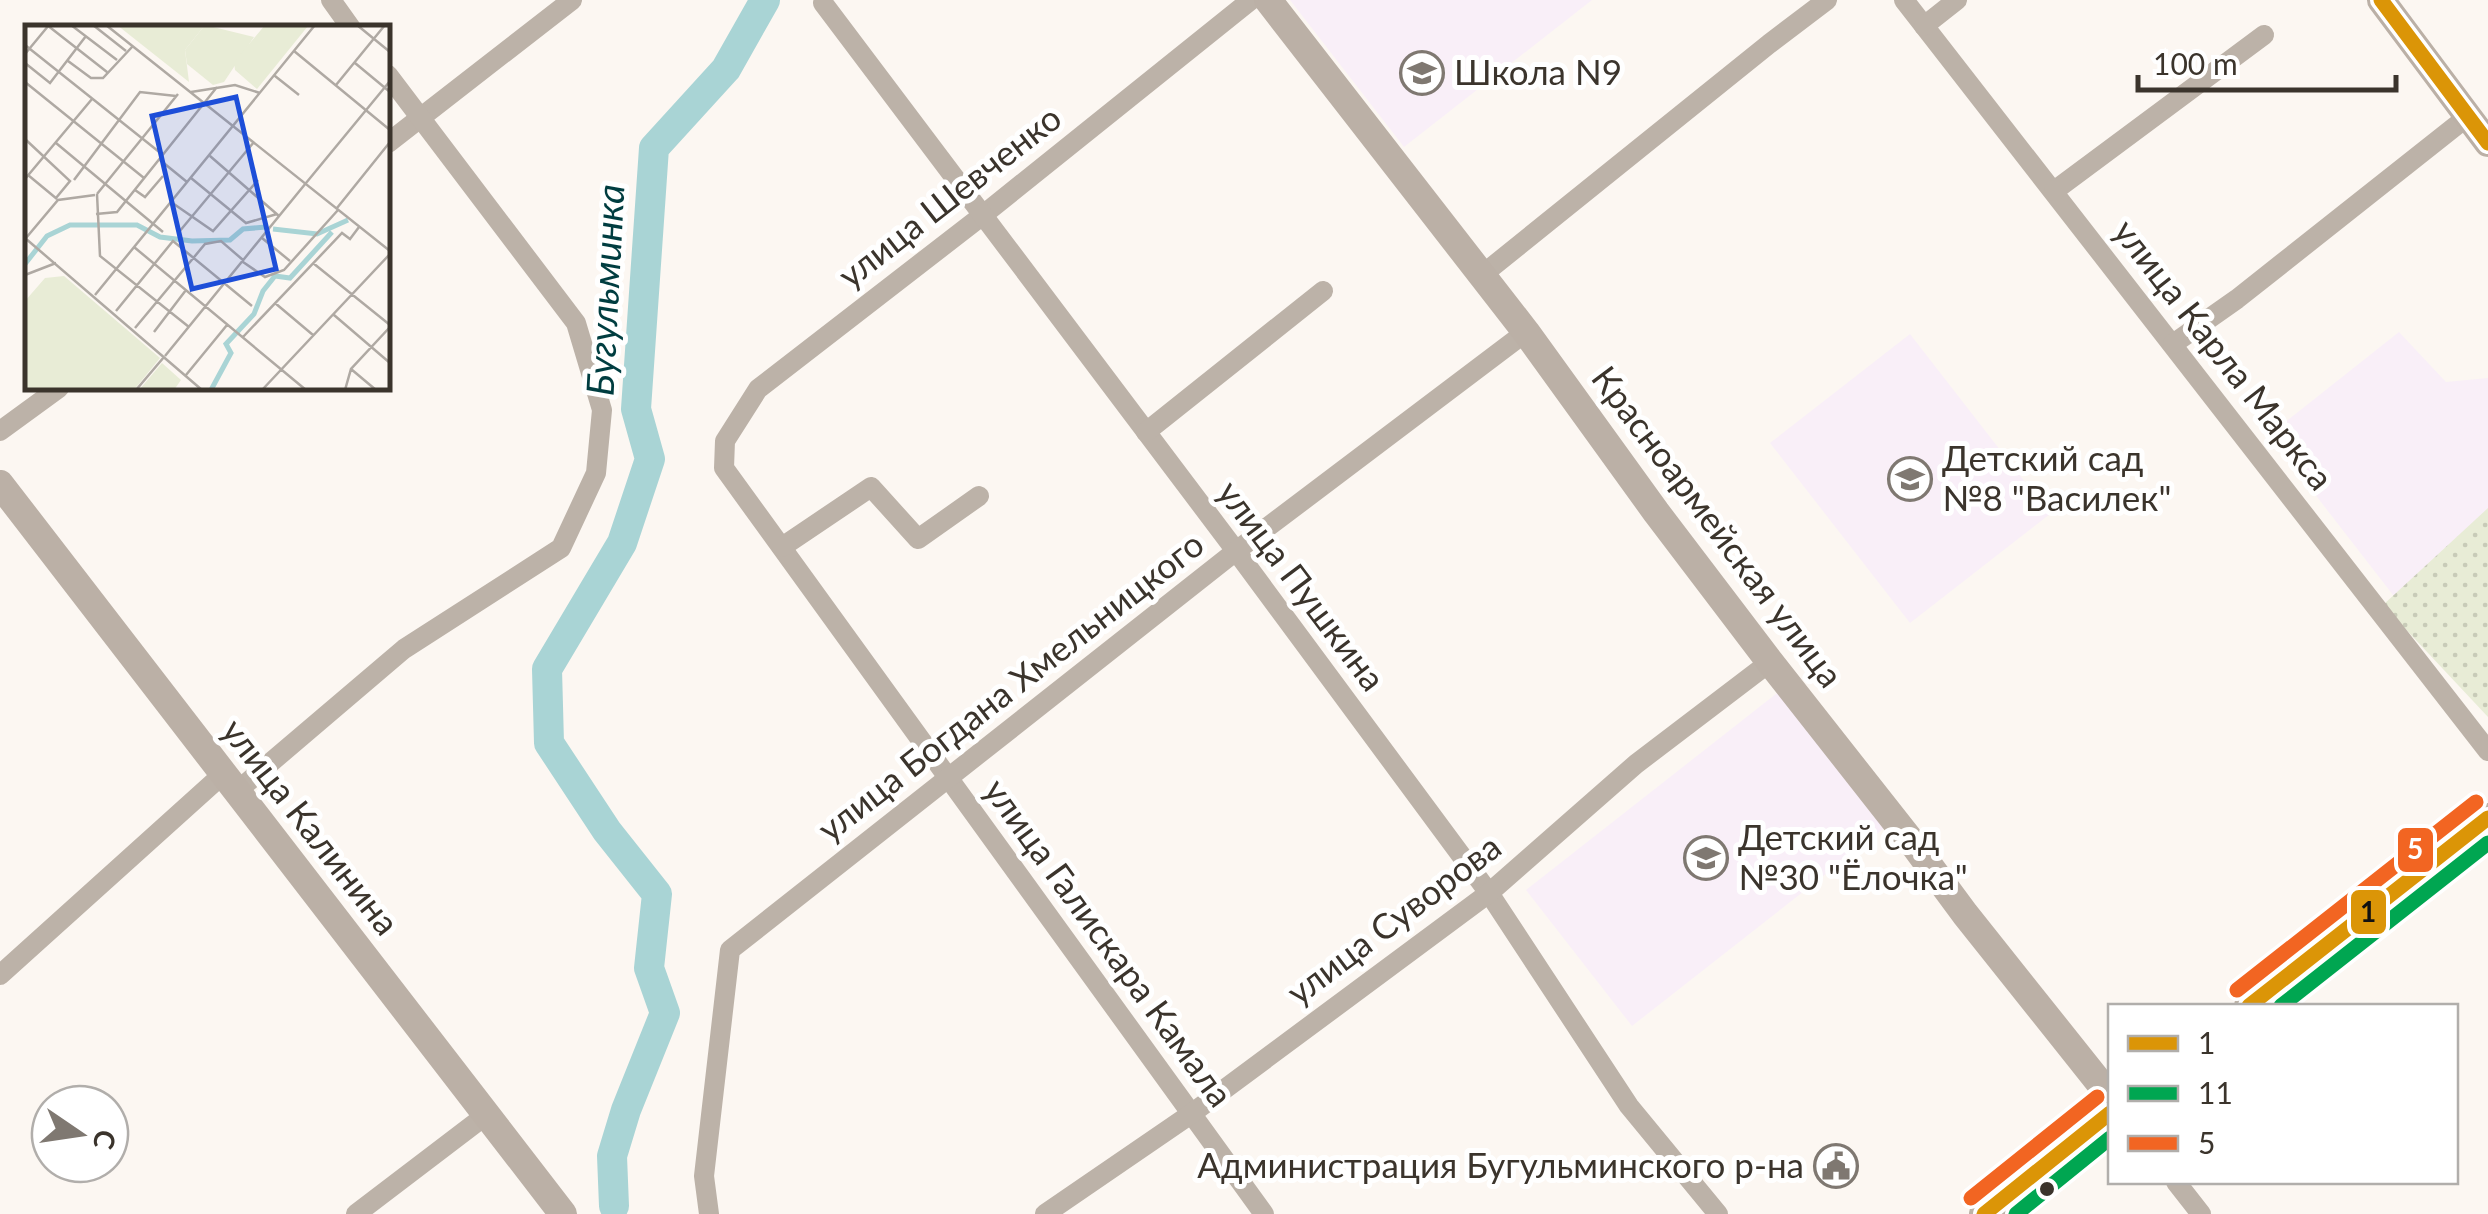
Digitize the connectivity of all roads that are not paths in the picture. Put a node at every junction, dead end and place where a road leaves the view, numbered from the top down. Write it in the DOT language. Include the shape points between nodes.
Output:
graph roads {
  1 [pos="330,0"];
  2 [pos="572,0"];
  3 [pos="1251,0"];
  4 [pos="1268,0"];
  5 [pos="1827,0"];
  6 [pos="1904,0"];
  7 [pos="1957,0"];
  8 [pos="2381,0"];
  9 [pos="823,2"];
  10 [pos="349,25"];
  11 [pos="1924,26"];
  12 [pos="2264,35"];
  13 [pos="390,78"];
  14 [pos="2467,117"];
  15 [pos="420,119"];
  16 [pos="390,142"];
  17 [pos="2488,143"];
  18 [pos="2054,191"];
  19 [pos="983,215"];
  20 [pos="1482,275"];
  21 [pos="1324,291"];
  22 [pos="1526,332"];
  23 [pos="2173,344"];
  24 [pos="56,390"];
  25 [pos="0,431"];
  26 [pos="1146,432"];
  27 [pos="724,468"];
  28 [pos="0,484"];
  29 [pos="979,496"];
  30 [pos="782,547"];
  31 [pos="1236,552"];
  32 [pos="1770,662"];
  33 [pos="2488,751"];
  34 [pos="948,777"];
  35 [pos="229,784"];
  36 [pos="2488,818"];
  37 [pos="1488,893"];
  38 [pos="0,975"];
  39 [pos="2252,1004"];
  40 [pos="2108,1094"];
  41 [pos="1192,1114"];
  42 [pos="486,1115"];
  43 [pos="2108,1115"];
  44 [pos="2178,1184"];
  45 [pos="356,1214"];
  46 [pos="563,1214"];
  47 [pos="710,1214"];
  48 [pos="1045,1214"];
  49 [pos="1264,1214"];
  50 [pos="1718,1214"];
  51 [pos="1984,1214"];
  52 [pos="2201,1214"];
  1 -- 10 [label="street"];
  2 -- 15 [label="street"];
  3 -- 19 [label="street, улица Шевченко"];
  4 -- 20 [label="street, Красноармейская улица"];
  5 -- 20 [label="street"];
  6 -- 11 [label="street, улица Карла Маркса"];
  7 -- 11 [label="street"];
  8 -- 14 [label="street"];
  9 -- 19 [label="street, улица Пушкина"];
  11 -- 18 [label="street, улица Карла Маркса"];
  12 -- 18 [label="street"];
  13 -- 15 [label="street"];
  14 -- 17 [label="street"];
  14 -- 23 [label="street"];
  15 -- 16 [label="street"];
  15 -- 35 [label="street" via="576,323 602,410 596,473 561,548 404,648"];
  18 -- 23 [label="street, улица Карла Маркса"];
  19 -- 26 [label="street, улица Пушкина"];
  19 -- 27 [label="street, улица Шевченко" via="758,390 725,441"];
  20 -- 22 [label="street, Красноармейская улица"];
  21 -- 26 [label="street"];
  22 -- 31 [label="street, улица Богдана Хмельницкого"];
  22 -- 32 [label="street, Красноармейская улица"];
  23 -- 33 [label="street, улица Карла Маркса"];
  24 -- 25 [label="street"];
  26 -- 31 [label="street, улица Пушкина"];
  27 -- 30 [label="street, улица Галискара Камала"];
  28 -- 35 [label="street, улица Калинина"];
  29 -- 30 [label="street" via="918,539 871,487"];
  30 -- 34 [label="street, улица Галискара Камала"];
  31 -- 34 [label="street, улица Богдана Хмельницкого"];
  31 -- 37 [label="street, улица Пушкина"];
  32 -- 37 [label="street, улица Суворова" via="1636,764"];
  32 -- 40 [label="street, Красноармейская улица"];
  34 -- 41 [label="street, улица Галискара Камала"];
  34 -- 47 [label="street, улица Богдана Хмельницкого" via="730,950 704,1176"];
  35 -- 38 [label="street"];
  35 -- 42 [label="street, улица Калинина"];
  36 -- 39 [label="main road"];
  37 -- 41 [label="street, улица Суворова"];
  37 -- 50 [label="street, улица Пушкина" via="1629,1106"];
  41 -- 48 [label="street, улица Суворова"];
  41 -- 49 [label="street, улица Галискара Камала"];
  42 -- 45 [label="street"];
  42 -- 46 [label="street, улица Калинина"];
  43 -- 51 [label="main road"];
  44 -- 52 [label="street"];
}
